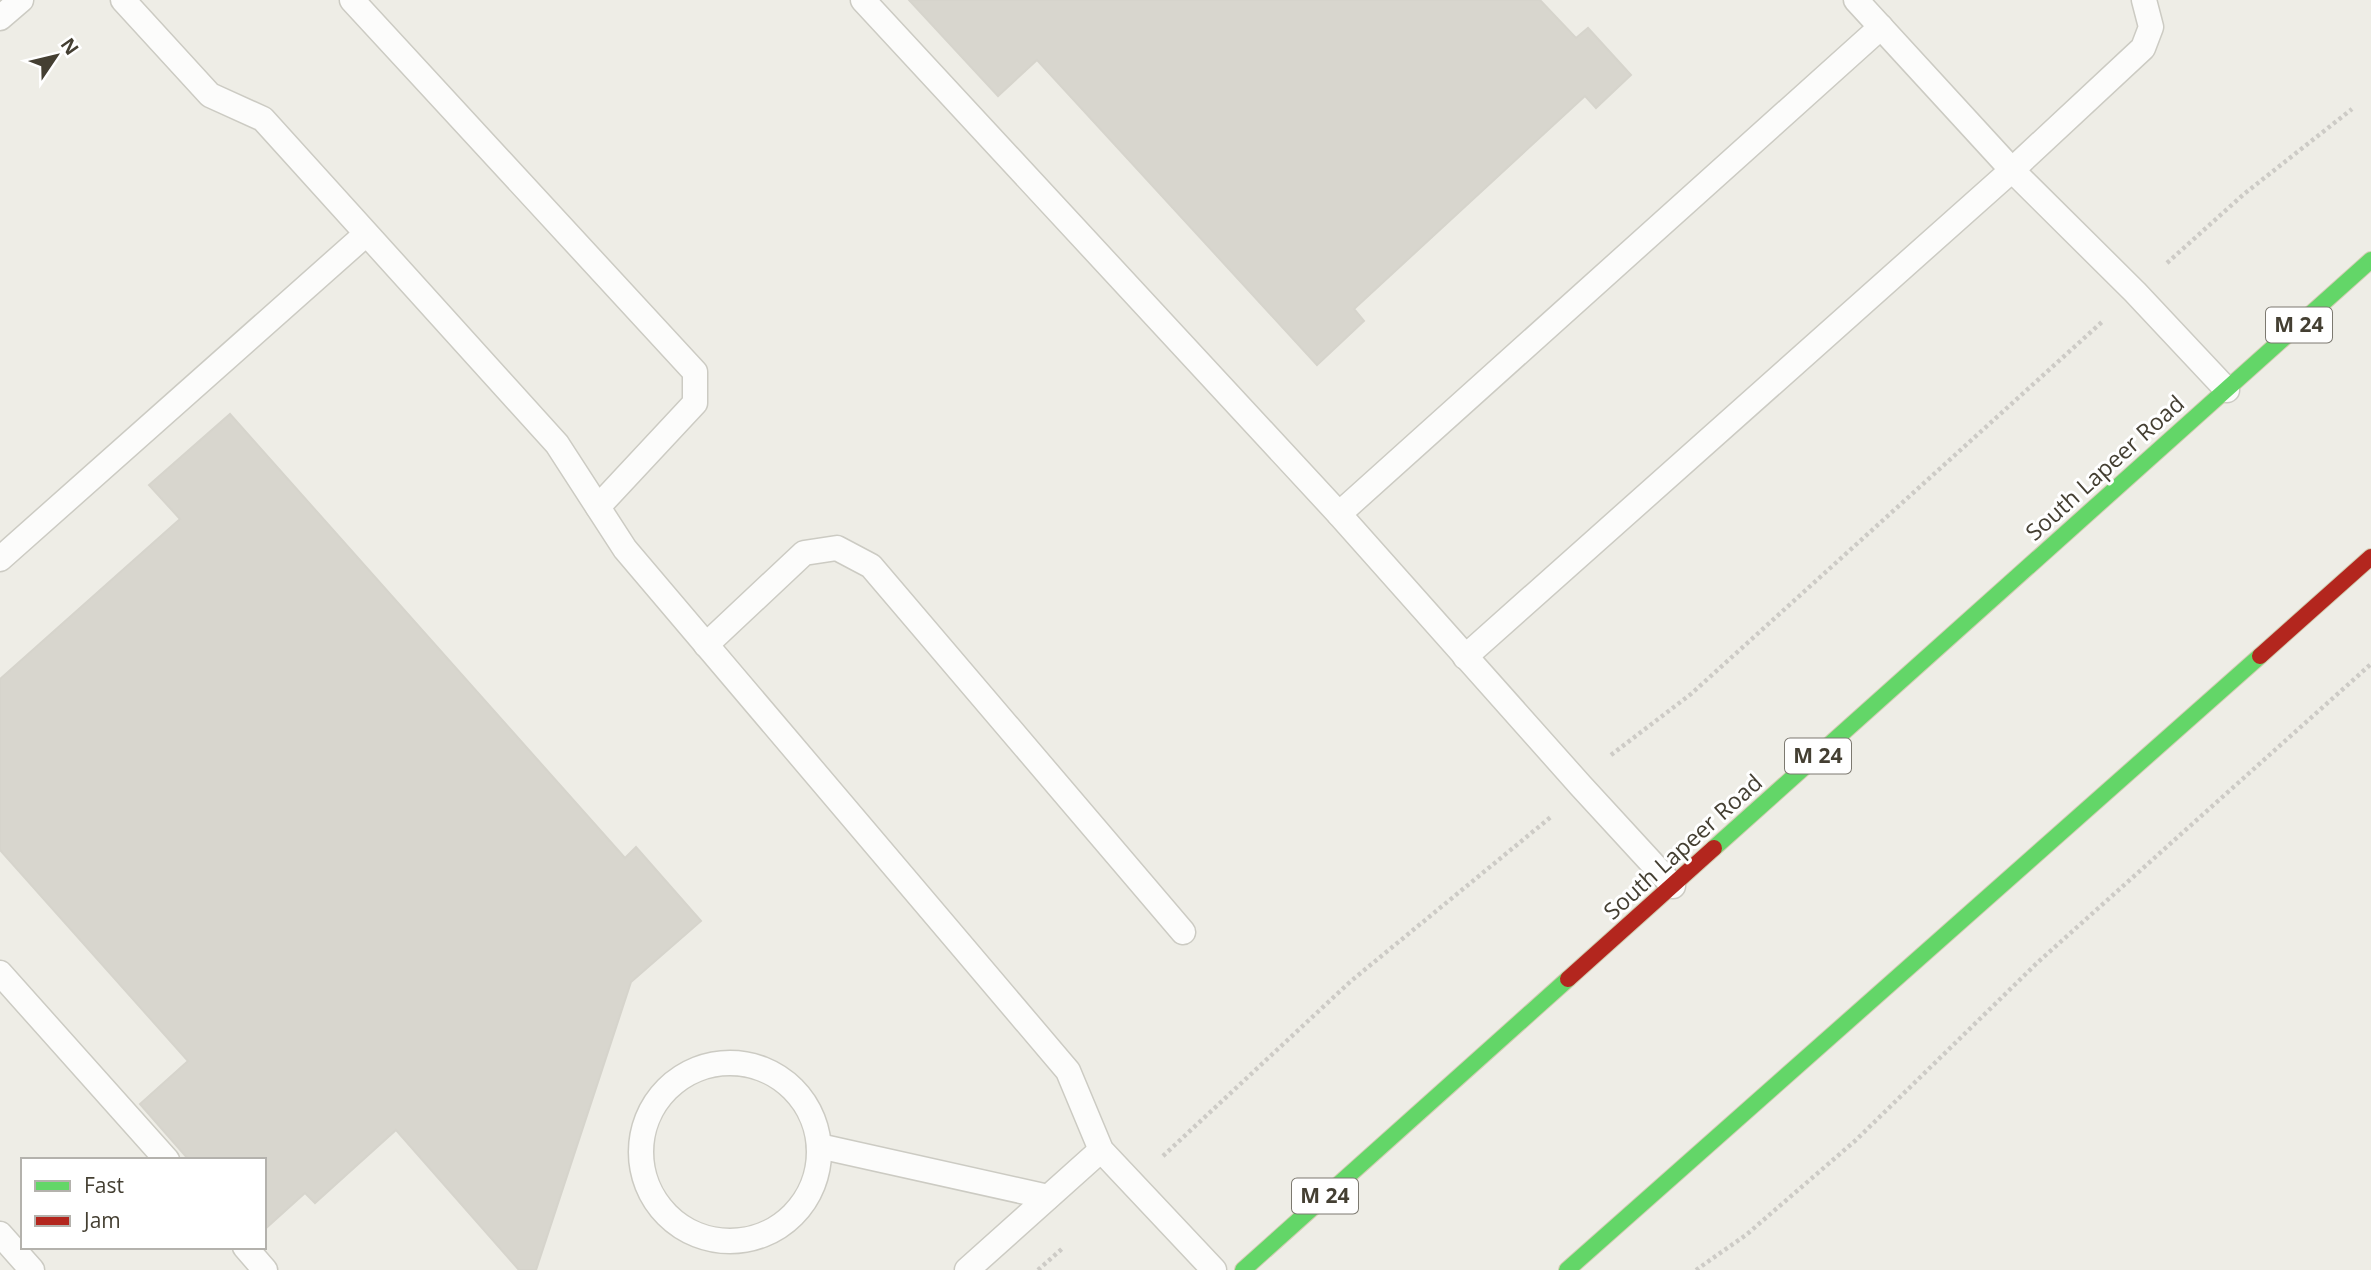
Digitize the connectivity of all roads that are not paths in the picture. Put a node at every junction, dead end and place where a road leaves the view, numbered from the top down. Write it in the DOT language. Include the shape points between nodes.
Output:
graph roads {
  1 [pos="21,0"];
  2 [pos="123,0"];
  3 [pos="352,0"];
  4 [pos="863,0"];
  5 [pos="1856,0"];
  6 [pos="2144,0"];
  7 [pos="0,18"];
  8 [pos="1881,27"];
  9 [pos="2012,170"];
  10 [pos="366,234"];
  11 [pos="2371,260"];
  12 [pos="2227,390"];
  13 [pos="597,507"];
  14 [pos="1339,514"];
  15 [pos="2371,557"];
  16 [pos="0,559"];
  17 [pos="706,645"];
  18 [pos="1465,657"];
  19 [pos="1673,886"];
  20 [pos="1183,932"];
  21 [pos="0,972"];
  22 [pos="819,1146"];
  23 [pos="1101,1150"];
  24 [pos="165,1158"];
  25 [pos="1048,1197"];
  26 [pos="0,1234"];
  27 [pos="247,1249"];
  28 [pos="32,1270"];
  29 [pos="265,1270"];
  30 [pos="967,1270"];
  31 [pos="1214,1270"];
  32 [pos="1243,1270"];
  33 [pos="1567,1270"];
  1 -- 7 [label="lane"];
  2 -- 10 [label="lane" via="210,95 263,119"];
  3 -- 13 [label="lane" via="695,372 695,403"];
  4 -- 14 [label="lane"];
  5 -- 8 [label="lane"];
  6 -- 9 [label="lane" via="2151,26 2143,48"];
  8 -- 9 [label="lane"];
  8 -- 14 [label="lane"];
  9 -- 12 [label="lane"];
  9 -- 18 [label="lane"];
  10 -- 13 [label="lane" via="557,444"];
  10 -- 16 [label="lane"];
  11 -- 12 [label="main road, South Lapeer Road / M 24"];
  12 -- 19 [label="main road, South Lapeer Road / M 24"];
  13 -- 17 [label="lane" via="625,550"];
  14 -- 18 [label="lane"];
  15 -- 33 [label="main road"];
  17 -- 20 [label="lane" via="804,553 837,548 871,566"];
  17 -- 23 [label="lane" via="1068,1071"];
  18 -- 19 [label="lane"];
  19 -- 32 [label="main road, South Lapeer Road / M 24"];
  21 -- 24 [label="lane"];
  22 -- 22 [label="lane" via="816,1174 805,1200 786,1221 762,1235 732,1242 702,1237 675,1222 654,1200 642,1171 640,1141 650,1112 668,1087 693,1070 720,1062 748,1065 775,1075 797,1094 812,1117"];
  22 -- 25 [label="lane"];
  23 -- 25 [label="lane"];
  23 -- 31 [label="lane"];
  25 -- 30 [label="lane"];
  26 -- 28 [label="lane"];
  27 -- 29 [label="lane"];
}
